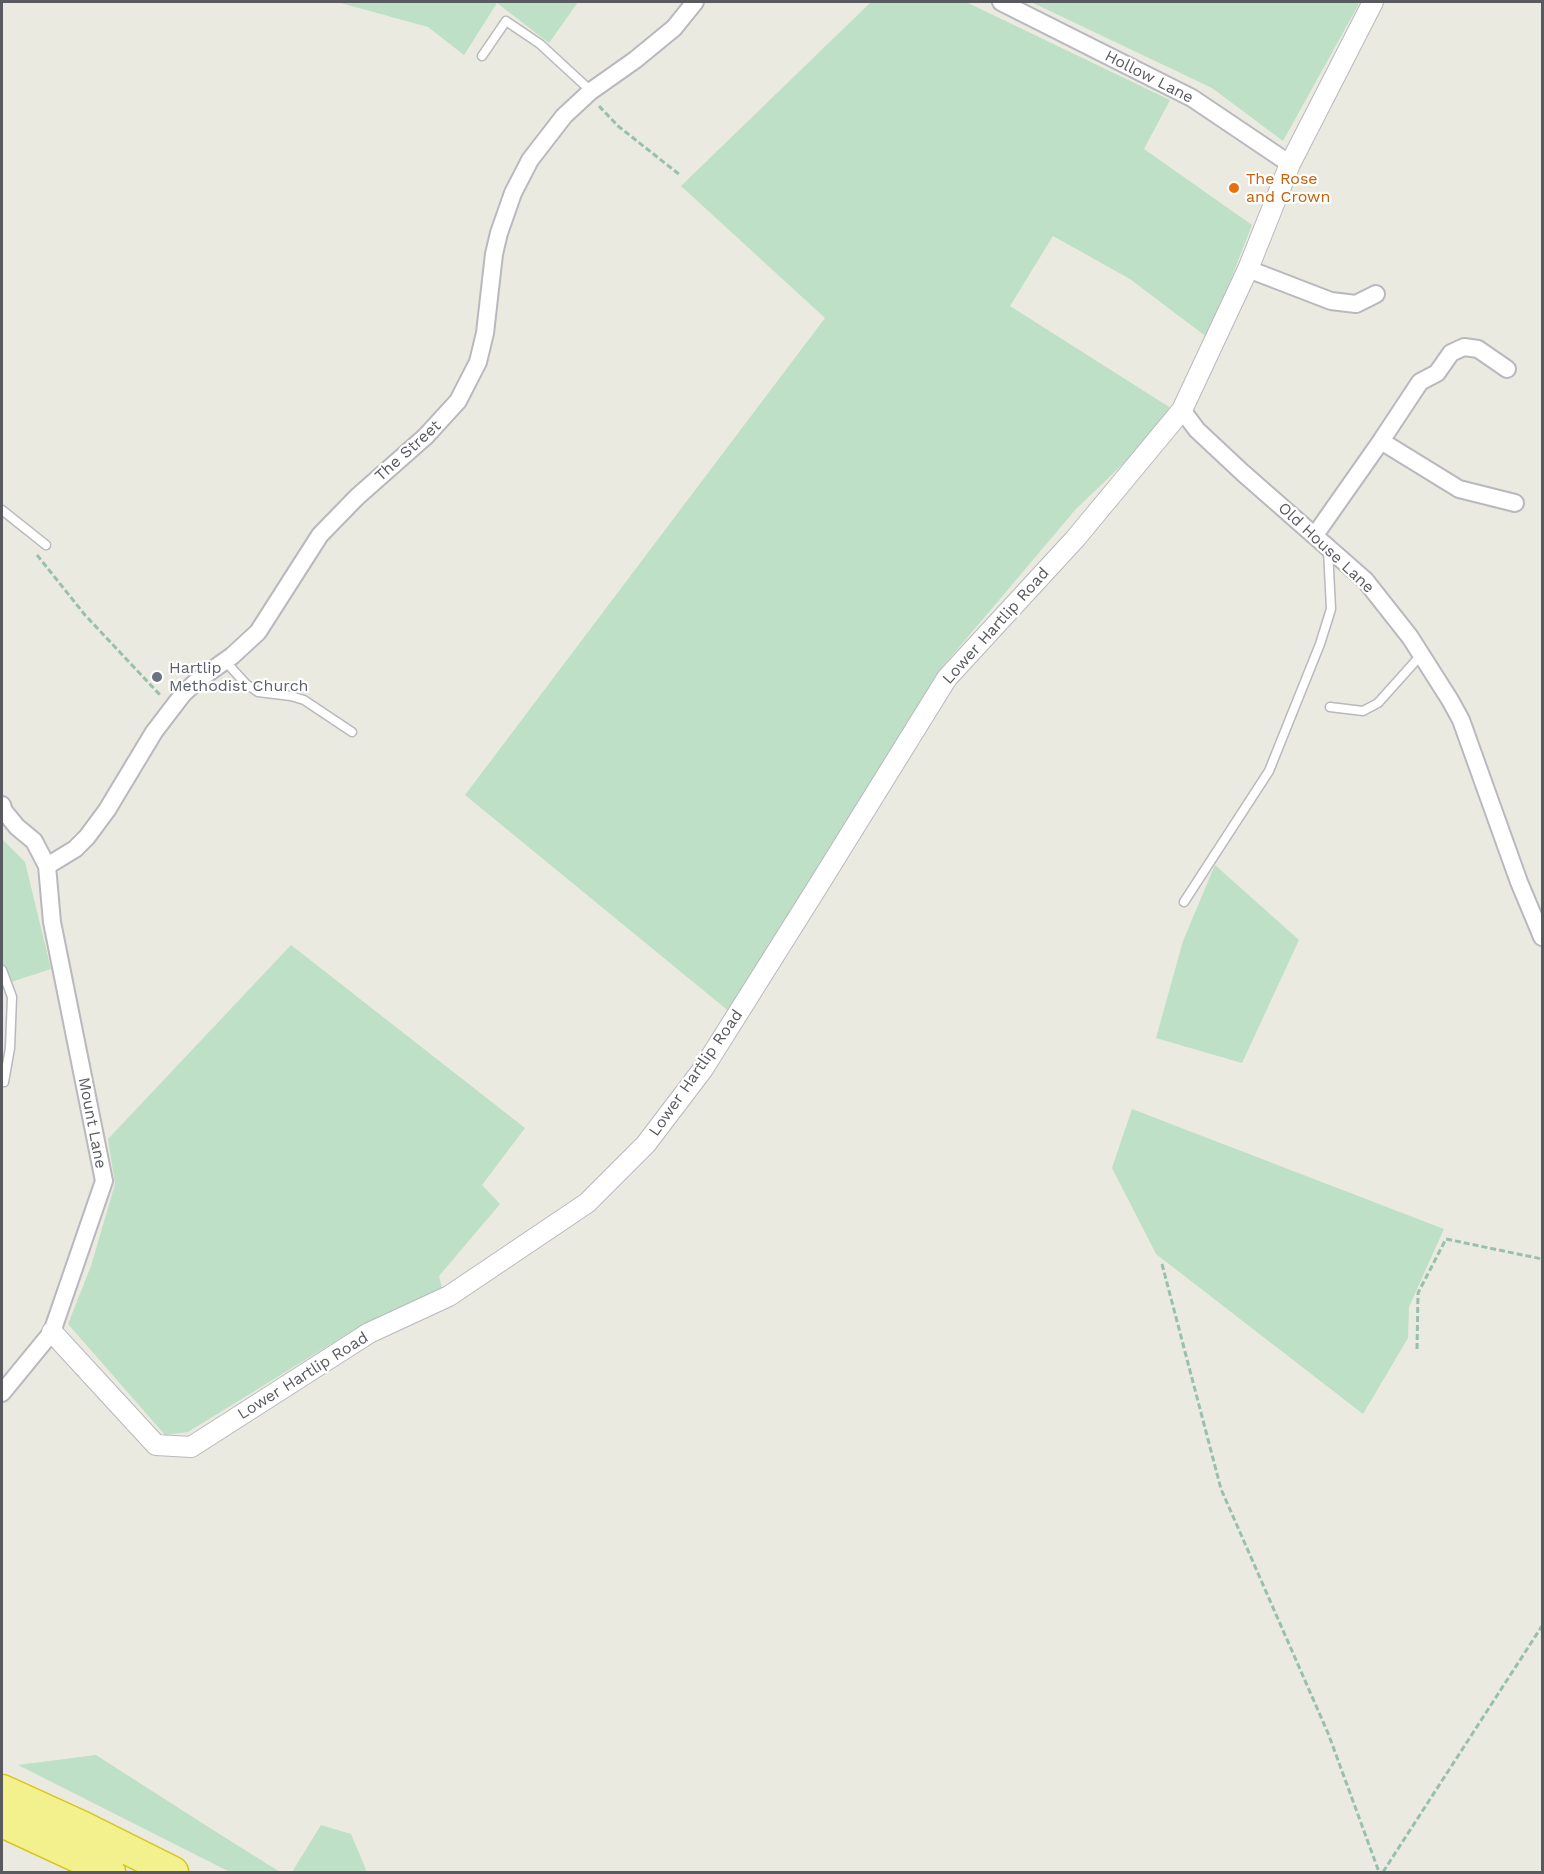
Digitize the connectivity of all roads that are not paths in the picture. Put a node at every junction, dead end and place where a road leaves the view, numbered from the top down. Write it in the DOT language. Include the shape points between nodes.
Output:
graph roads {
  1 [pos="695,2"];
  2 [pos="1001,2"];
  3 [pos="1373,2"];
  4 [pos="482,56"];
  5 [pos="589,93"];
  6 [pos="1290,164"];
  7 [pos="1248,269"];
  8 [pos="1376,294"];
  9 [pos="1507,369"];
  10 [pos="1182,410"];
  11 [pos="1381,441"];
  12 [pos="1515,503"];
  13 [pos="2,510"];
  14 [pos="1315,535"];
  15 [pos="46,545"];
  16 [pos="1328,547"];
  17 [pos="1422,654"];
  18 [pos="225,661"];
  19 [pos="1330,707"];
  20 [pos="352,732"];
  21 [pos="2,810"];
  22 [pos="47,866"];
  23 [pos="1184,902"];
  24 [pos="1538,918"];
  25 [pos="1542,937"];
  26 [pos="2,970"];
  27 [pos="4,1082"];
  28 [pos="52,1332"];
  29 [pos="2,1393"];
  30 [pos="2,1790"];
  31 [pos="2,1822"];
  32 [pos="110,1872"];
  33 [pos="173,1872"];
  1 -- 5 [label="street, The Street" via="674,28"];
  2 -- 6 [label="street, Hollow Lane" via="1192,98"];
  3 -- 6 [label="street"];
  4 -- 5 [label="lane" via="506,21 540,44"];
  5 -- 18 [label="street, The Street" via="547,136 513,193 494,254 478,362 458,401 320,536 258,632"];
  6 -- 7 [label="street, Lower Hartlip Road"];
  7 -- 8 [label="street" via="1331,301 1356,304"];
  7 -- 10 [label="street, Lower Hartlip Road"];
  9 -- 11 [label="street" via="1478,349 1464,347 1451,353 1437,372 1419,382"];
  10 -- 14 [label="street, Old House Lane" via="1197,430"];
  10 -- 28 [label="street, Lower Hartlip Road" via="1075,539 947,678 703,1069 646,1144 587,1203 449,1296 369,1333 191,1447 156,1445"];
  11 -- 12 [label="street" via="1459,489"];
  11 -- 14 [label="street"];
  13 -- 15 [label="lane"];
  14 -- 16 [label="street, Old House Lane"];
  16 -- 17 [label="street, Old House Lane" via="1365,580"];
  16 -- 23 [label="lane" via="1331,609 1269,771"];
  17 -- 19 [label="lane" via="1378,703 1363,711"];
  17 -- 24 [label="street, Old House Lane" via="1461,720 1519,882"];
  18 -- 20 [label="lane" via="258,692 304,700"];
  18 -- 22 [label="street, The Street" via="198,680 172,708 87,837"];
  21 -- 22 [label="street" via="34,841"];
  22 -- 28 [label="street, Mount Lane" via="52,922 104,1181"];
  24 -- 25 [label="street, Old House Lane"];
  26 -- 27 [label="lane" via="12,997"];
  28 -- 29 [label="street, Mount Lane"];
  30 -- 33 [label="highway"];
  31 -- 32 [label="highway"];
}
